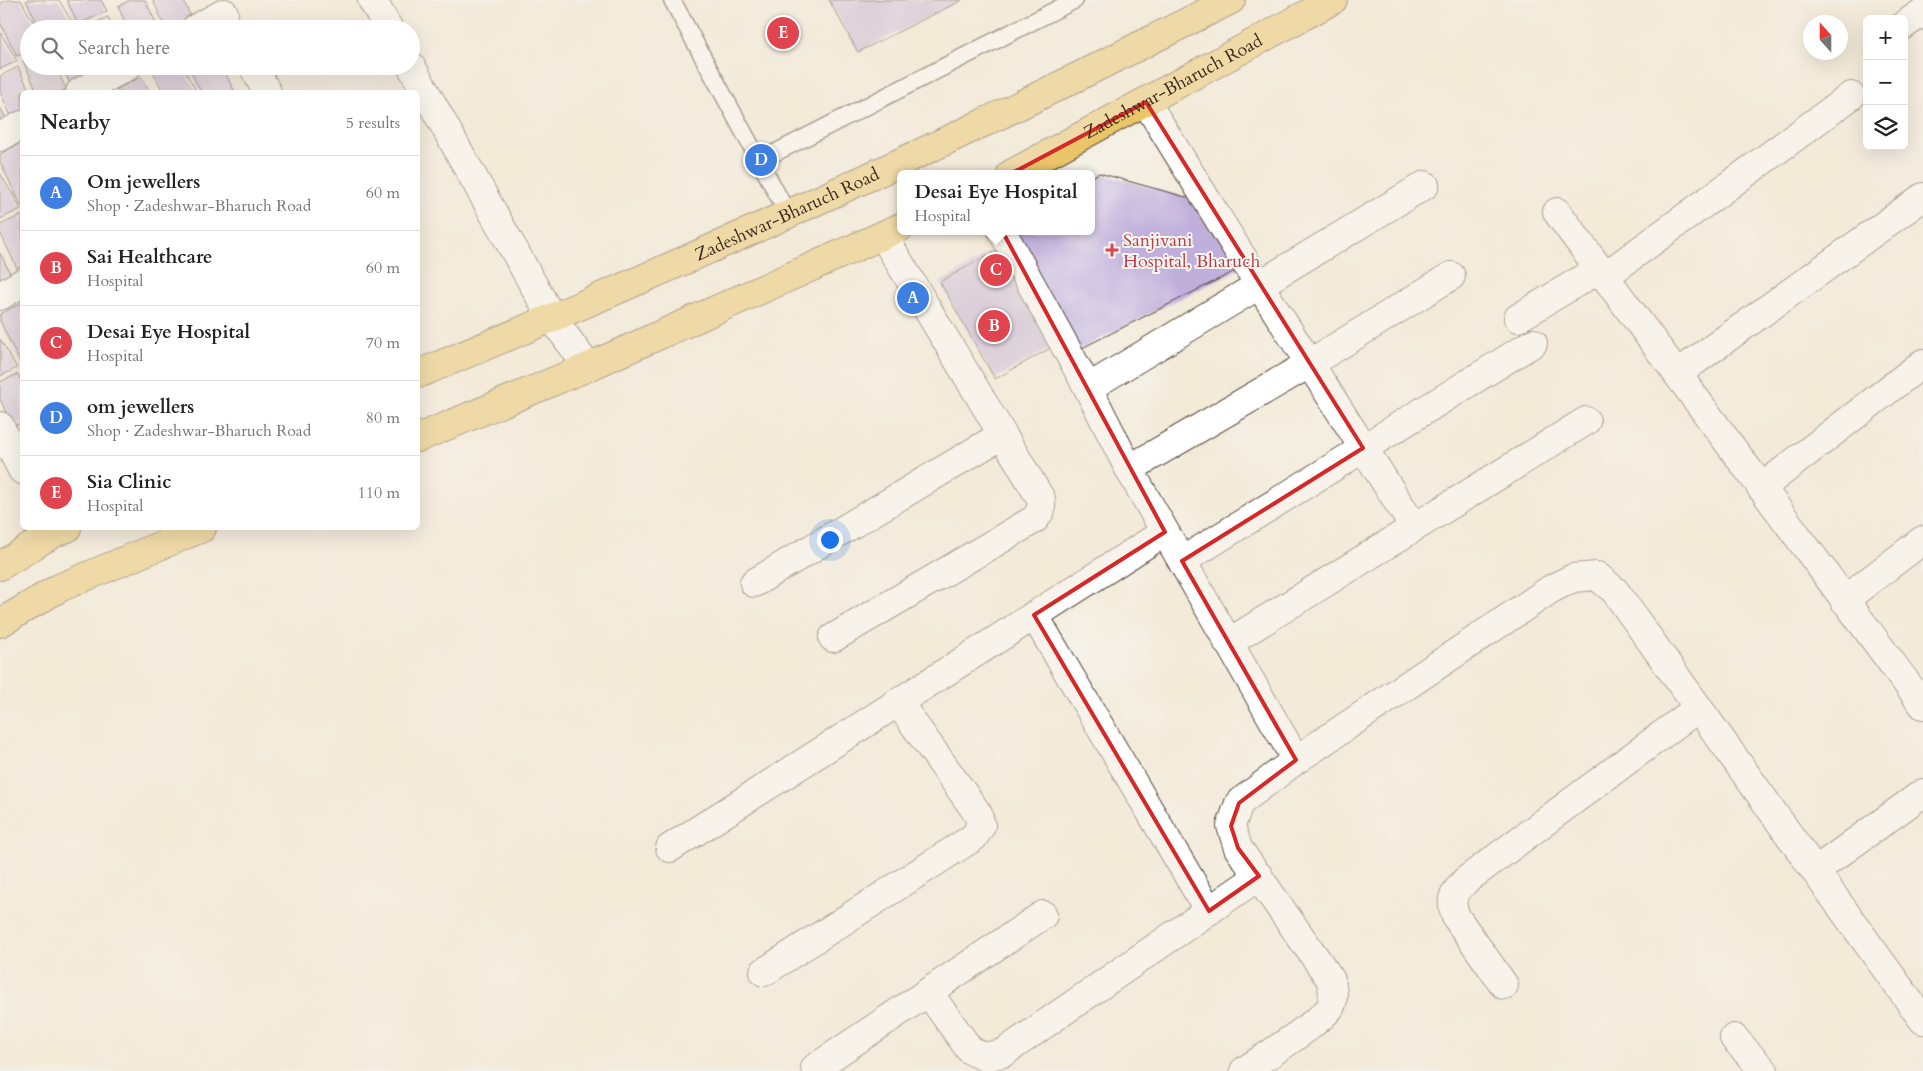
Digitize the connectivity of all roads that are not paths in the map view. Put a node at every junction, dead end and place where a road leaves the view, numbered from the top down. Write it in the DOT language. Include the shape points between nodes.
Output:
graph roads {
  1 [pos="372,0"];
  2 [pos="672,0"];
  3 [pos="1075,0"];
  4 [pos="1231,0"];
  5 [pos="1333,0"];
  6 [pos="1923,12"];
  7 [pos="225,14"];
  8 [pos="213,20"];
  9 [pos="384,20"];
  10 [pos="1908,22"];
  11 [pos="111,75"];
  12 [pos="258,75"];
  13 [pos="416,75"];
  14 [pos="84,90"];
  15 [pos="266,90"];
  16 [pos="1851,96"];
  17 [pos="1146,102"];
  18 [pos="20,126"];
  19 [pos="0,137"];
  20 [pos="760,161"];
  21 [pos="1018,170"];
  22 [pos="1425,186"];
  23 [pos="1923,197"];
  24 [pos="1557,212"];
  25 [pos="788,214"];
  26 [pos="892,231"];
  27 [pos="1004,235"];
  28 [pos="1451,276"];
  29 [pos="1605,276"];
  30 [pos="20,284"];
  31 [pos="1260,286"];
  32 [pos="0,296"];
  33 [pos="552,318"];
  34 [pos="1518,318"];
  35 [pos="1533,343"];
  36 [pos="1923,363"];
  37 [pos="1309,364"];
  38 [pos="588,367"];
  39 [pos="420,373"];
  40 [pos="1677,374"];
  41 [pos="1088,388"];
  42 [pos="1586,421"];
  43 [pos="9,430"];
  44 [pos="1002,435"];
  45 [pos="420,437"];
  46 [pos="1364,448"];
  47 [pos="20,464"];
  48 [pos="1129,469"];
  49 [pos="1761,488"];
  50 [pos="1414,527"];
  51 [pos="55,530"];
  52 [pos="197,530"];
  53 [pos="1165,532"];
  54 [pos="1923,540"];
  55 [pos="1182,561"];
  56 [pos="0,566"];
  57 [pos="754,583"];
  58 [pos="1844,600"];
  59 [pos="1034,615"];
  60 [pos="0,623"];
  61 [pos="833,638"];
  62 [pos="1228,643"];
  63 [pos="898,702"];
  64 [pos="1923,705"];
  65 [pos="1698,708"];
  66 [pos="1296,760"];
  67 [pos="1923,793"];
  68 [pos="670,848"];
  69 [pos="1814,871"];
  70 [pos="1258,876"];
  71 [pos="1209,911"];
  72 [pos="1042,915"];
  73 [pos="764,972"];
  74 [pos="1504,985"];
  75 [pos="928,992"];
  76 [pos="1923,1020"];
  77 [pos="1734,1038"];
  78 [pos="815,1068"];
  79 [pos="1244,1071"];
  80 [pos="1764,1071"];
  1 -- 9 [label="street"];
  2 -- 20 [label="lane"];
  3 -- 20 [label="lane"];
  4 -- 25 [label="main road, Zadeshwar-Bharuch Road" via="981,124"];
  5 -- 17 [label="main road, Zadeshwar-Bharuch Road"];
  6 -- 10 [label="street"];
  7 -- 8 [label="street"];
  11 -- 14 [label="street"];
  12 -- 15 [label="street"];
  13 -- 33 [label="street"];
  16 -- 29 [label="street"];
  17 -- 21 [label="main road, Zadeshwar-Bharuch Road"];
  17 -- 31 [label="street"];
  18 -- 19 [label="street"];
  20 -- 25 [label="lane"];
  22 -- 31 [label="street"];
  23 -- 40 [label="street"];
  24 -- 29 [label="street"];
  25 -- 33 [label="main road, Zadeshwar-Bharuch Road"];
  26 -- 38 [label="main road"];
  26 -- 44 [label="street"];
  27 -- 41 [label="street"];
  28 -- 37 [label="street"];
  29 -- 34 [label="street" via="1594,272"];
  29 -- 40 [label="street"];
  30 -- 32 [label="street"];
  31 -- 37 [label="street"];
  31 -- 41 [label="street"];
  33 -- 38 [label="street"];
  33 -- 39 [label="main road, Zadeshwar-Bharuch Road"];
  35 -- 46 [label="street"];
  36 -- 49 [label="street"];
  37 -- 46 [label="street"];
  37 -- 48 [label="street"];
  38 -- 45 [label="main road"];
  40 -- 49 [label="street"];
  41 -- 48 [label="street"];
  42 -- 50 [label="street"];
  43 -- 47 [label="street"];
  44 -- 57 [label="street"];
  44 -- 61 [label="street" via="1041,499 1041,510 1035,519"];
  46 -- 50 [label="street"];
  46 -- 55 [label="street"];
  48 -- 53 [label="street"];
  49 -- 58 [label="street"];
  50 -- 62 [label="street"];
  51 -- 56 [label="main road"];
  52 -- 60 [label="main road" via="59,588"];
  53 -- 55 [label="street"];
  53 -- 59 [label="street"];
  54 -- 58 [label="street"];
  55 -- 62 [label="street"];
  58 -- 64 [label="street"];
  59 -- 63 [label="street"];
  59 -- 71 [label="street"];
  62 -- 66 [label="street"];
  63 -- 68 [label="street"];
  63 -- 73 [label="street" via="978,814 981,826 974,837"];
  65 -- 66 [label="street" via="1616,591 1597,576 1574,578 1551,589"];
  65 -- 69 [label="street"];
  65 -- 74 [label="street" via="1465,881 1454,893 1452,905 1456,917"];
  66 -- 70 [label="street" via="1239,803 1231,826 1238,848"];
  67 -- 69 [label="street"];
  69 -- 76 [label="street"];
  70 -- 71 [label="street"];
  70 -- 79 [label="street" via="1330,980 1334,994 1330,1007 1314,1022"];
  71 -- 75 [label="street" via="1002,1053 985,1057 970,1050"];
  72 -- 75 [label="street"];
  75 -- 78 [label="street"];
  77 -- 80 [label="street"];
}
